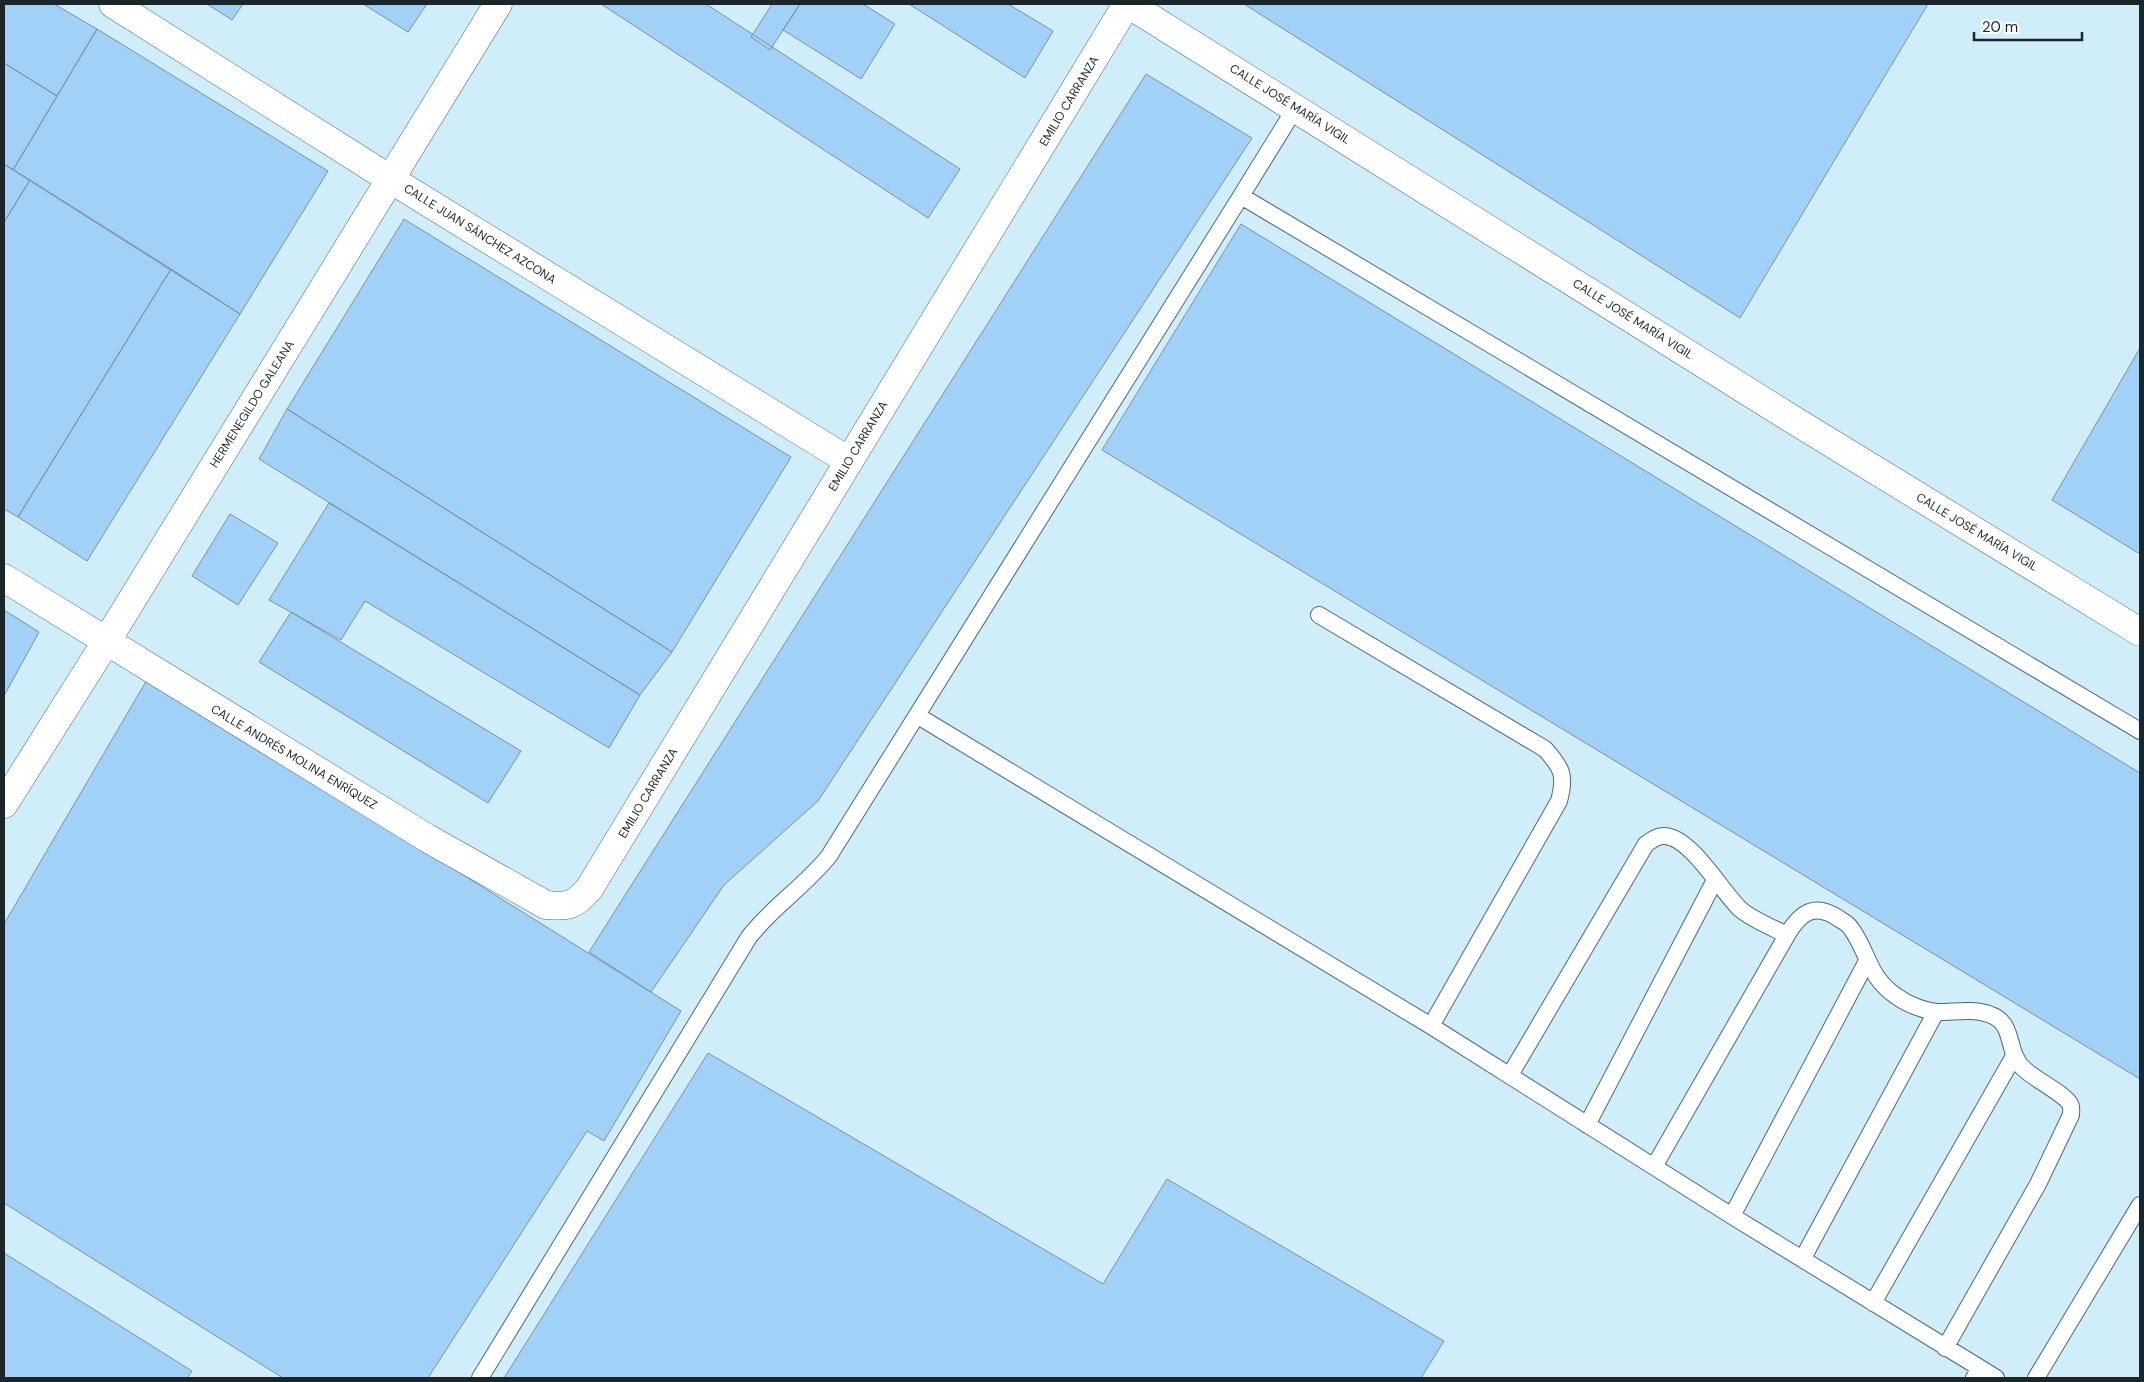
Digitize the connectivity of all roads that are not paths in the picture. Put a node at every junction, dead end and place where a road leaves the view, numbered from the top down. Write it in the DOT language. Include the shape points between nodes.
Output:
graph roads {
  1 [pos="113,4"];
  2 [pos="498,4"];
  3 [pos="1128,4"];
  4 [pos="1296,107"];
  5 [pos="390,179"];
  6 [pos="1242,196"];
  7 [pos="848,462"];
  8 [pos="4,578"];
  9 [pos="1318,615"];
  10 [pos="2140,632"];
  11 [pos="106,642"];
  12 [pos="918,716"];
  13 [pos="2140,731"];
  14 [pos="4,804"];
  15 [pos="1715,880"];
  16 [pos="589,890"];
  17 [pos="1787,935"];
  18 [pos="1867,961"];
  19 [pos="1936,1012"];
  20 [pos="1431,1026"];
  21 [pos="2014,1056"];
  22 [pos="1510,1075"];
  23 [pos="1587,1125"];
  24 [pos="1654,1166"];
  25 [pos="2140,1205"];
  26 [pos="1732,1216"];
  27 [pos="1802,1258"];
  28 [pos="1873,1303"];
  29 [pos="1946,1348"];
  30 [pos="1977,1373"];
  31 [pos="480,1378"];
  32 [pos="1996,1378"];
  33 [pos="2036,1378"];
  1 -- 5 [label="street, CALLE JUAN SÁNCHEZ AZCONA"];
  2 -- 5 [label="street, HERMENEGILDO GALEANA"];
  3 -- 4 [label="street, CALLE JOSÉ MARÍA VIGIL"];
  3 -- 7 [label="street, EMILIO CARRANZA"];
  4 -- 6 [label="lane"];
  4 -- 10 [label="street, CALLE JOSÉ MARÍA VIGIL" via="1787,416"];
  5 -- 7 [label="street, CALLE JUAN SÁNCHEZ AZCONA"];
  5 -- 11 [label="street, HERMENEGILDO GALEANA"];
  6 -- 12 [label="lane"];
  6 -- 13 [label="lane"];
  7 -- 16 [label="street, EMILIO CARRANZA"];
  8 -- 11 [label="street, CALLE ANDRÉS MOLINA ENRÍQUEZ"];
  9 -- 20 [label="lane" via="1545,749 1562,772 1564,784 1559,801"];
  11 -- 14 [label="street, HERMENEGILDO GALEANA"];
  11 -- 16 [label="street, CALLE ANDRÉS MOLINA ENRÍQUEZ" via="427,838 546,905 562,907 577,903"];
  12 -- 20 [label="lane"];
  12 -- 31 [label="lane" via="829,856 814,875 764,918 749,937"];
  15 -- 17 [label="lane" via="1742,910"];
  15 -- 22 [label="lane" via="1696,856 1679,842 1662,836 1646,844"];
  15 -- 23 [label="lane"];
  17 -- 18 [label="lane" via="1796,920 1805,913 1822,911 1849,925"];
  17 -- 24 [label="lane"];
  18 -- 19 [label="lane" via="1882,985 1916,1006"];
  18 -- 26 [label="lane"];
  19 -- 21 [label="lane" via="1970,1011 1990,1014 2002,1020 2007,1027"];
  19 -- 27 [label="lane"];
  20 -- 22 [label="lane"];
  21 -- 28 [label="lane"];
  21 -- 29 [label="lane" via="2037,1080 2070,1104 2071,1115 2038,1184"];
  22 -- 23 [label="lane"];
  23 -- 24 [label="lane"];
  24 -- 26 [label="lane"];
  25 -- 33 [label="lane"];
  26 -- 27 [label="lane"];
  27 -- 28 [label="lane"];
  28 -- 29 [label="lane"];
  29 -- 30 [label="lane"];
  30 -- 32 [label="lane"];
}
